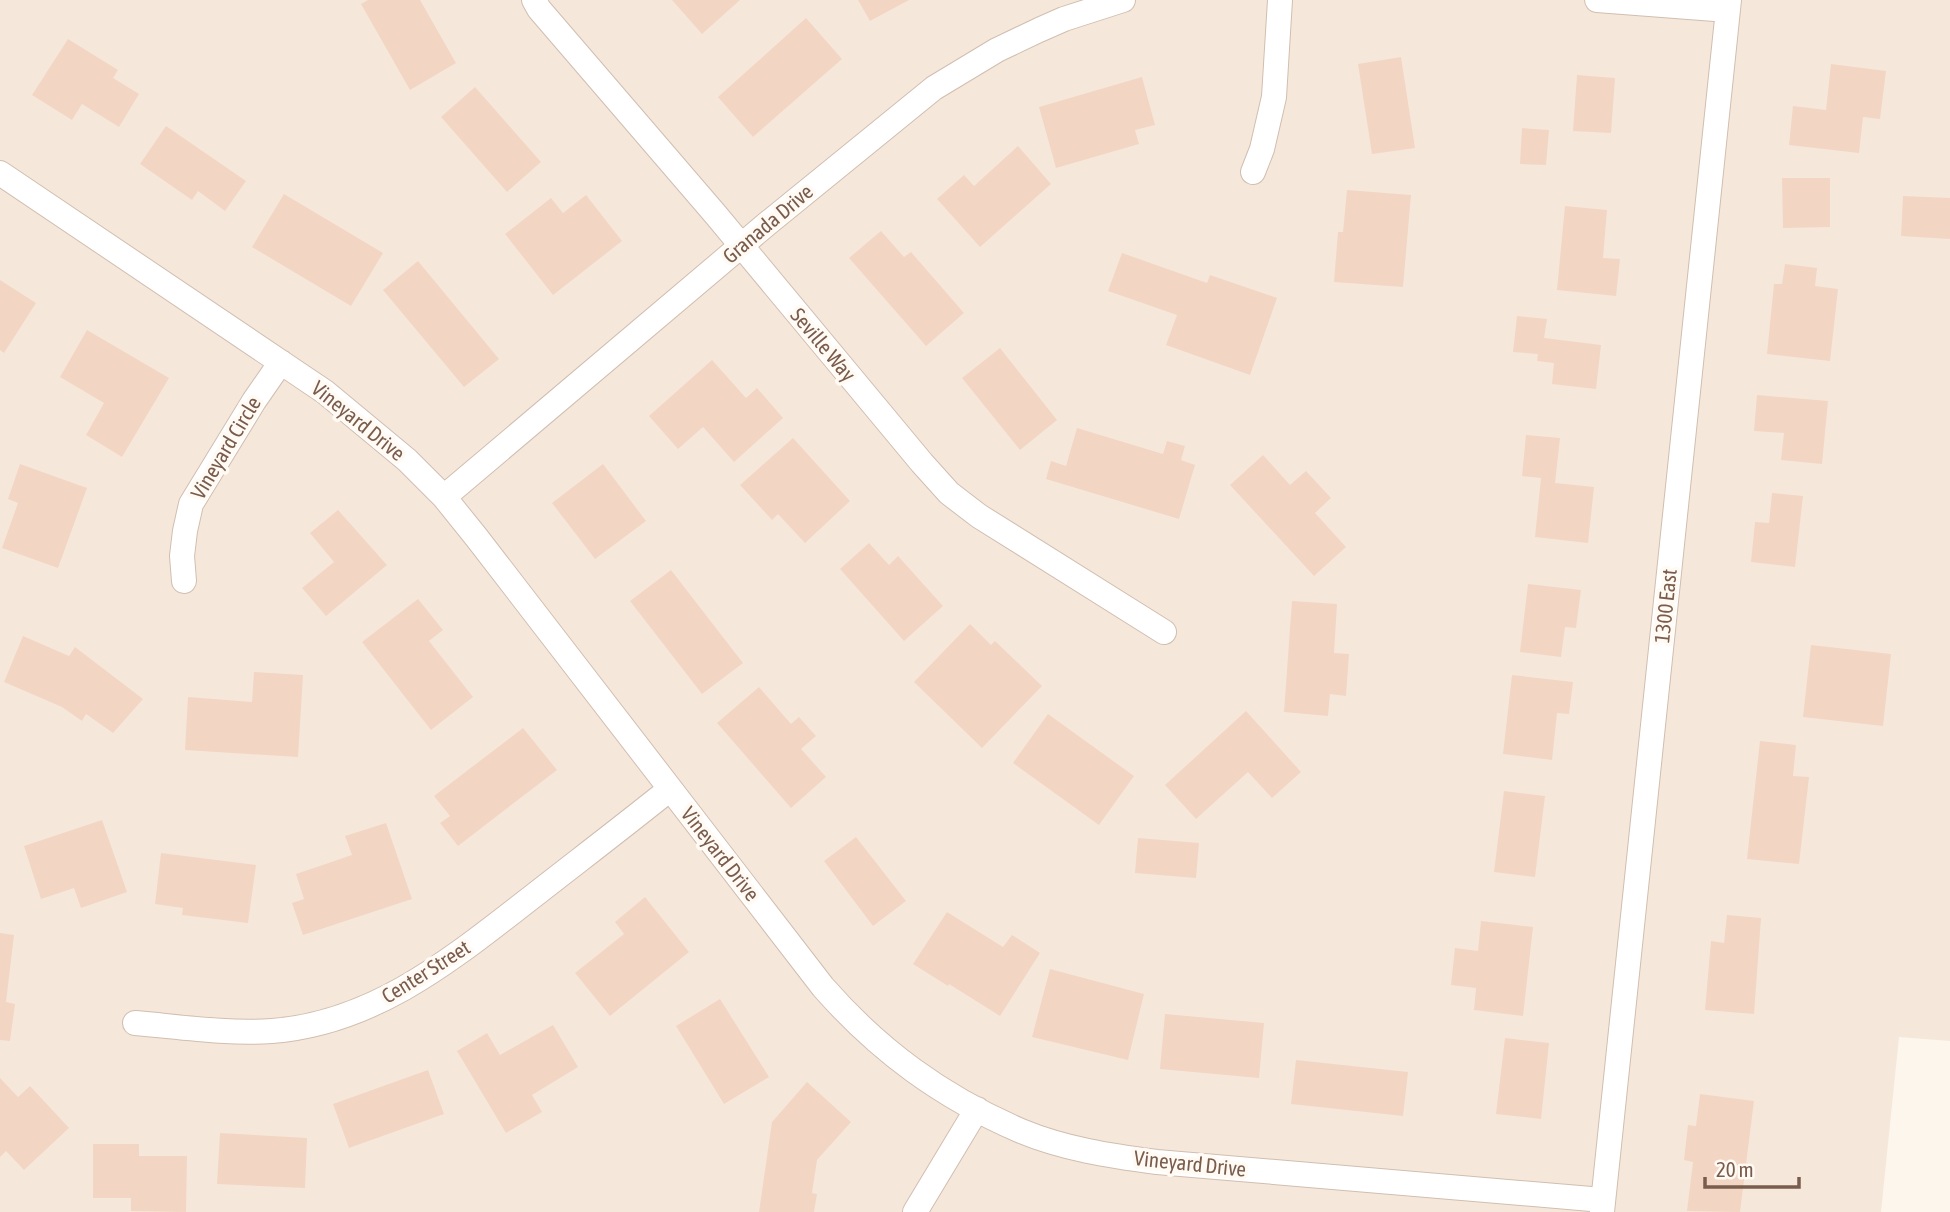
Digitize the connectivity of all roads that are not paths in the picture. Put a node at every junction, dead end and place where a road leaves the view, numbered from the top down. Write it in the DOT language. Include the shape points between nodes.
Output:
graph roads {
  1 [pos="534,0"];
  2 [pos="1123,0"];
  3 [pos="1280,0"];
  4 [pos="1597,0"];
  5 [pos="1729,5"];
  6 [pos="1060,10"];
  7 [pos="1253,172"];
  8 [pos="0,173"];
  9 [pos="741,246"];
  10 [pos="281,362"];
  11 [pos="444,497"];
  12 [pos="184,581"];
  13 [pos="1164,632"];
  14 [pos="670,789"];
  15 [pos="135,1023"];
  16 [pos="977,1110"];
  17 [pos="1602,1206"];
  18 [pos="915,1212"];
  1 -- 9 [label="street, Seville Way"];
  2 -- 6 [label="street, Granada Drive"];
  3 -- 7 [label="street" via="1273,97"];
  4 -- 5 [label="street"];
  5 -- 17 [label="street, 1300 East"];
  6 -- 9 [label="street, Granada Drive" via="934,88"];
  8 -- 10 [label="street, Vineyard Drive"];
  9 -- 11 [label="street, Granada Drive"];
  9 -- 13 [label="street, Seville Way" via="949,493"];
  10 -- 11 [label="street, Vineyard Drive" via="366,425"];
  10 -- 12 [label="street, Vineyard Circle" via="191,504 182,556"];
  11 -- 14 [label="street, Vineyard Drive"];
  14 -- 15 [label="street, Center Street" via="457,955 374,1004 274,1031"];
  14 -- 16 [label="street, Vineyard Drive" via="823,987 865,1032 932,1084"];
  16 -- 17 [label="street, Vineyard Drive" via="1022,1131 1111,1156"];
  16 -- 18 [label="street"];
}
